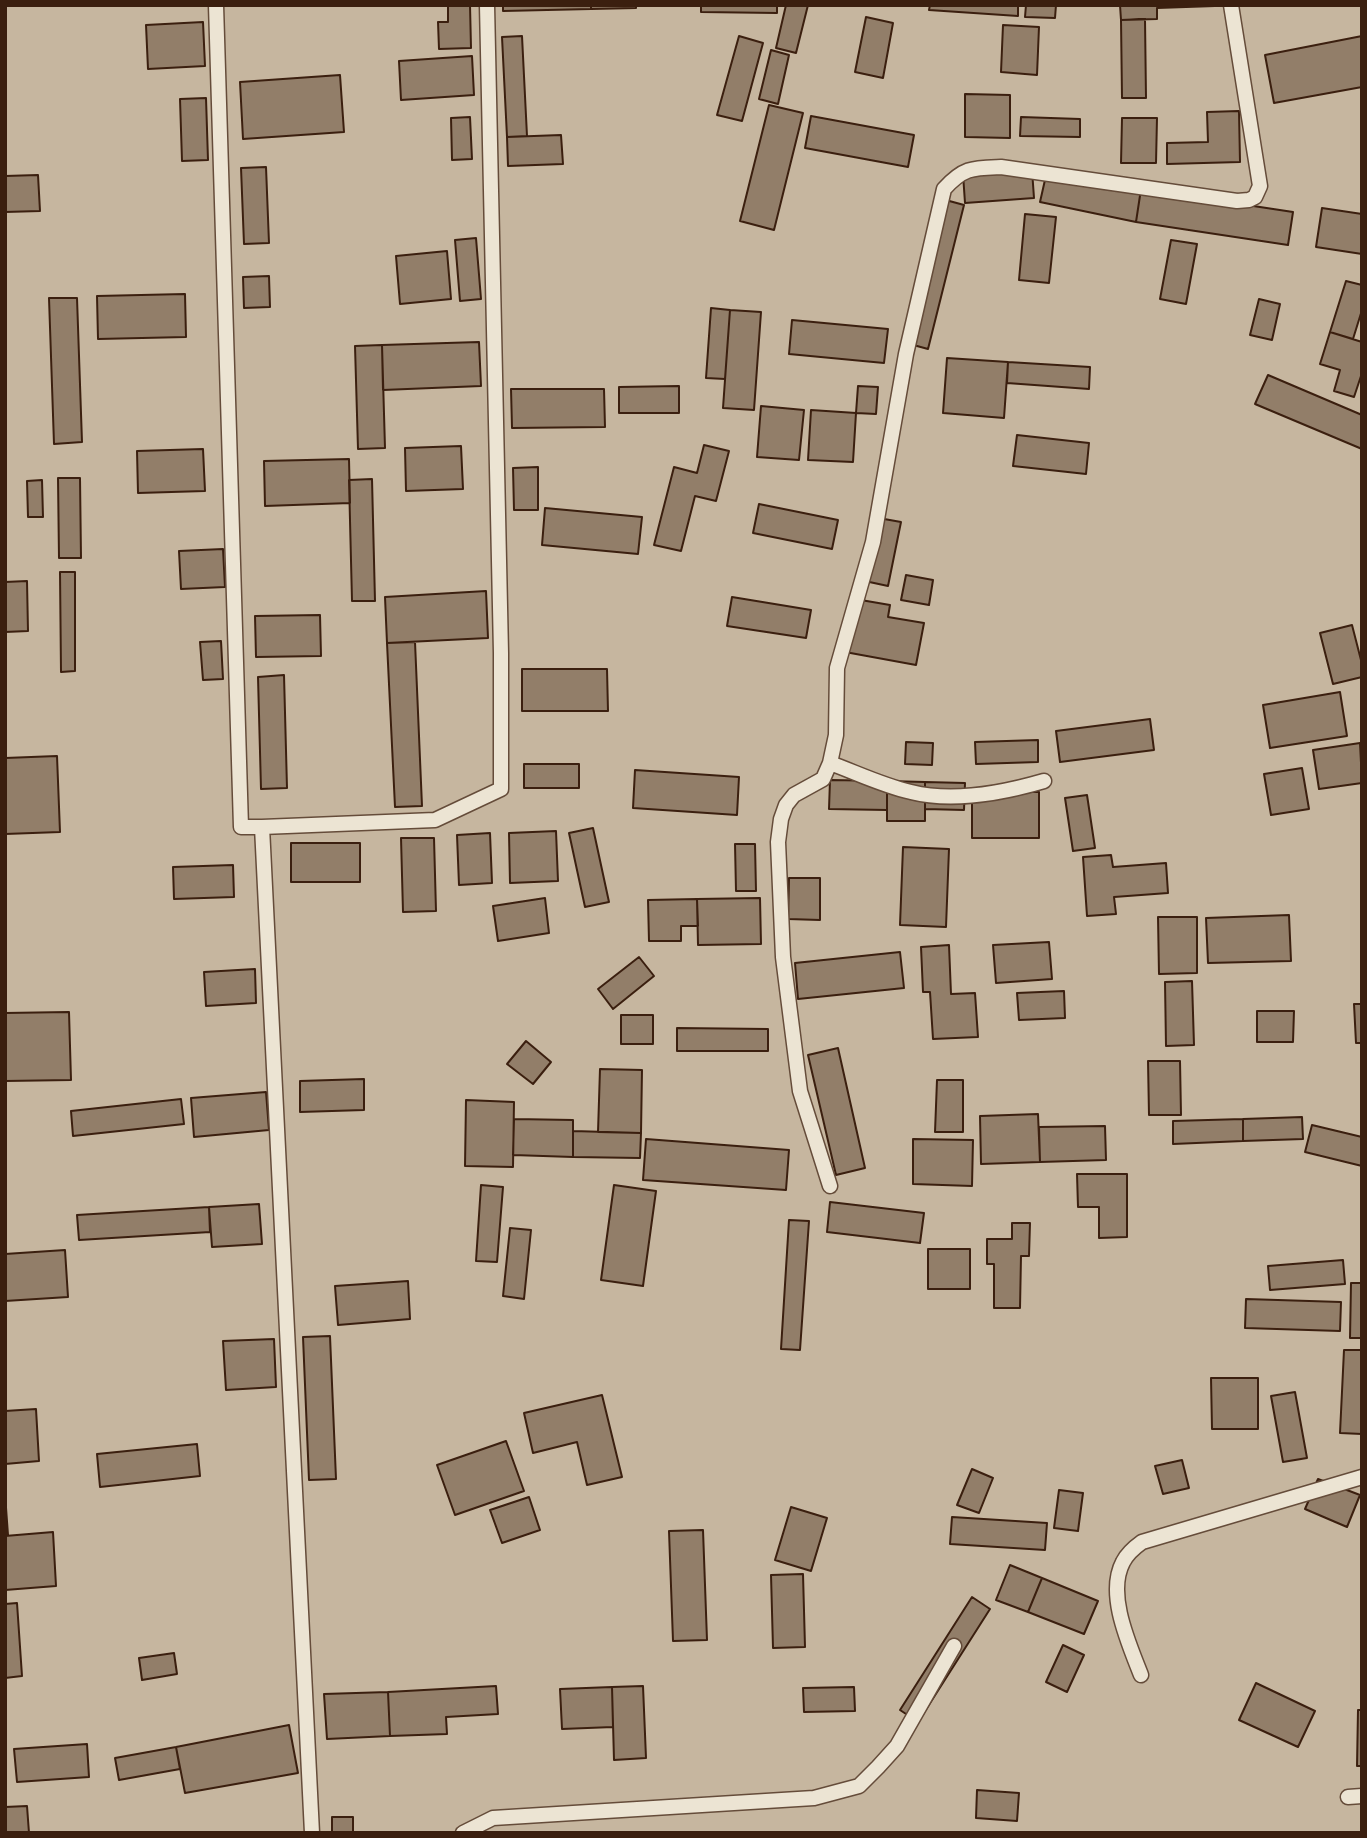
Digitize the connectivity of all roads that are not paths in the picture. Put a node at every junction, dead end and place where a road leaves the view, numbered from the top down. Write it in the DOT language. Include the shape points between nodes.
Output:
graph roads {
  1 [pos="216,5"];
  2 [pos="487,5"];
  3 [pos="1231,5"];
  4 [pos="830,763"];
  5 [pos="1044,781"];
  6 [pos="262,827"];
  7 [pos="830,1186"];
  8 [pos="1362,1477"];
  9 [pos="954,1646"];
  10 [pos="1141,1675"];
  11 [pos="312,1833"];
  12 [pos="463,1833"];
  1 -- 6 [label="lane" via="241,827"];
  2 -- 6 [label="lane" via="500,789 435,820"];
  3 -- 4 [label="lane" via="1260,186 1255,197 1237,201 1001,167 971,168 944,189 906,354 873,542 837,668 836,735"];
  4 -- 5 [label="lane" via="912,793 950,797"];
  4 -- 7 [label="lane" via="823,779 794,795 786,805 778,842 783,957 800,1091"];
  6 -- 11 [label="lane"];
  8 -- 10 [label="lane" via="1142,1542 1130,1552 1122,1562 1117,1583 1122,1623"];
  9 -- 12 [label="lane" via="897,1745 859,1786 814,1798 493,1818"];
}
